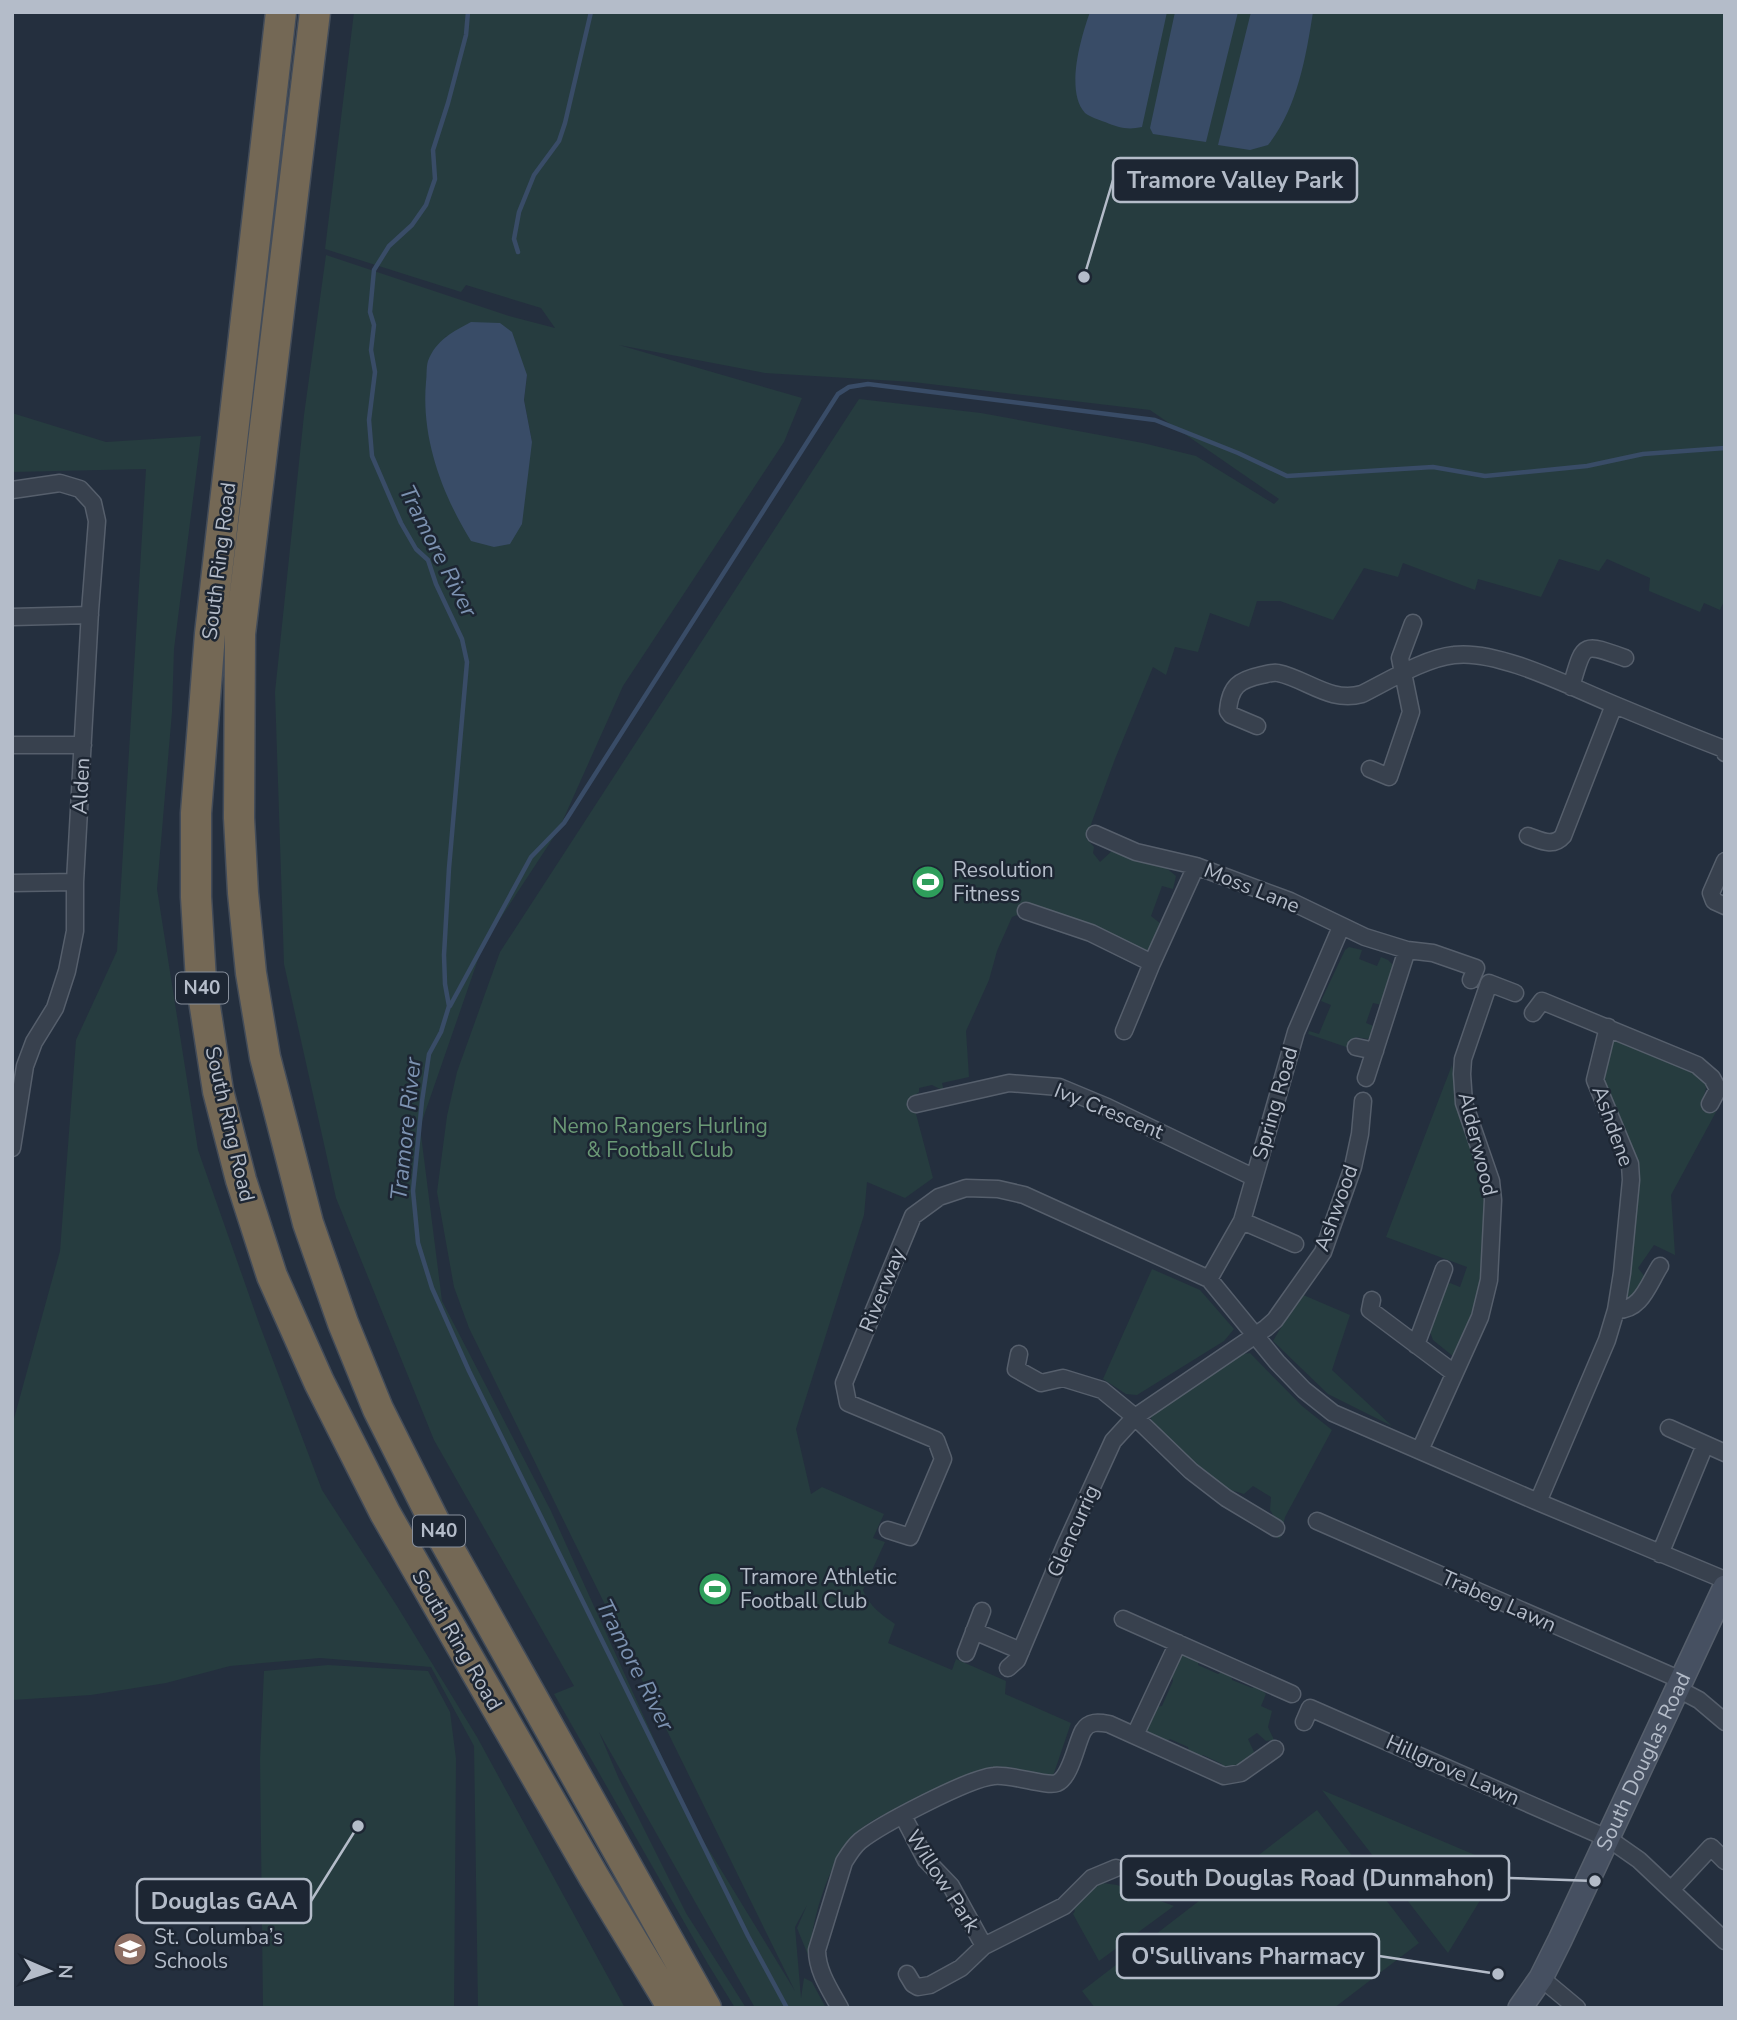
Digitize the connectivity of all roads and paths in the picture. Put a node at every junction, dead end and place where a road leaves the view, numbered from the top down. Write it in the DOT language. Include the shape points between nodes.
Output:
graph roads {
  1 [pos="281,12"];
  2 [pos="315,12"];
  3 [pos="322,12"];
  4 [pos="308,75"];
  5 [pos="12,490"];
  6 [pos="90,615"];
  7 [pos="12,617"];
  8 [pos="1413,623"];
  9 [pos="1625,658"];
  10 [pos="1403,674"];
  11 [pos="1571,687"];
  12 [pos="1614,705"];
  13 [pos="1257,726"];
  14 [pos="12,745"];
  15 [pos="83,745"];
  16 [pos="1724,750"];
  17 [pos="1370,769"];
  18 [pos="1095,834"];
  19 [pos="1528,836"];
  20 [pos="1725,861"];
  21 [pos="1196,866"];
  22 [pos="75,882"];
  23 [pos="12,883"];
  24 [pos="1725,906"];
  25 [pos="1026,911"];
  26 [pos="1341,927"];
  27 [pos="1407,950"];
  28 [pos="1152,963"];
  29 [pos="1471,980"];
  30 [pos="1515,993"];
  31 [pos="1533,1013"];
  32 [pos="1608,1027"];
  33 [pos="1124,1031"];
  34 [pos="1356,1047"];
  35 [pos="1375,1051"];
  36 [pos="1366,1078"];
  37 [pos="1363,1101"];
  38 [pos="916,1104"];
  39 [pos="1710,1104"];
  40 [pos="12,1148"];
  41 [pos="1253,1177"];
  42 [pos="1242,1221"];
  43 [pos="1296,1244"];
  44 [pos="1660,1266"];
  45 [pos="1444,1269"];
  46 [pos="1209,1279"];
  47 [pos="1372,1300"];
  48 [pos="1616,1310"];
  49 [pos="1256,1336"];
  50 [pos="1416,1345"];
  51 [pos="1019,1354"];
  52 [pos="1454,1373"];
  53 [pos="1135,1417"];
  54 [pos="1669,1428"];
  55 [pos="1705,1445"];
  56 [pos="1420,1450"];
  57 [pos="1725,1453"];
  58 [pos="1538,1502"];
  59 [pos="1317,1521"];
  60 [pos="1276,1528"];
  61 [pos="888,1530"];
  62 [pos="1660,1553"];
  63 [pos="1725,1580"];
  64 [pos="1725,1587"];
  65 [pos="982,1611"];
  66 [pos="1123,1619"];
  67 [pos="974,1631"];
  68 [pos="1178,1643"];
  69 [pos="1021,1651"];
  70 [pos="966,1653"];
  71 [pos="1008,1668"];
  72 [pos="1679,1685"];
  73 [pos="1293,1694"];
  74 [pos="1304,1722"];
  75 [pos="1725,1722"];
  76 [pos="1135,1735"];
  77 [pos="1275,1749"];
  78 [pos="903,1816"];
  79 [pos="604,1824"];
  80 [pos="1609,1839"];
  81 [pos="1725,1861"];
  82 [pos="1116,1868"];
  83 [pos="594,1877"];
  84 [pos="1671,1890"];
  85 [pos="1725,1941"];
  86 [pos="984,1946"];
  87 [pos="907,1974"];
  88 [pos="1541,1978"];
  89 [pos="659,2008"];
  90 [pos="673,2008"];
  91 [pos="706,2008"];
  92 [pos="727,2008"];
  93 [pos="840,2008"];
  94 [pos="1520,2008"];
  95 [pos="1577,2008"];
  1 -- 83 [label="highway, South Ring Road / N40" via="210,634 197,813 201,981 218,1091 272,1276 319,1381 385,1513"];
  2 -- 4 [label="highway, South Ring Road / N40"];
  3 -- 4 [label="highway"];
  4 -- 79 [label="highway, South Ring Road / N40" via="240,634 243,893 265,1057 308,1223 378,1409 438,1529"];
  5 -- 6 [label="street, Alden" via="60,483 80,489 93,503 97,521"];
  6 -- 7 [label="street"];
  6 -- 15 [label="street, Alden"];
  8 -- 10 [label="street" via="1400,658"];
  9 -- 11 [label="street" via="1595,647 1585,649"];
  10 -- 11 [label="street" via="1438,658 1474,654"];
  10 -- 13 [label="street" via="1350,697 1279,673 1243,679 1234,689 1228,711"];
  10 -- 17 [label="street" via="1411,705 1406,730 1389,777"];
  11 -- 12 [label="street"];
  12 -- 16 [label="street"];
  12 -- 19 [label="street" via="1563,836 1552,844"];
  14 -- 15 [label="street"];
  15 -- 22 [label="street, Alden"];
  18 -- 21 [label="street, Moss Lane" via="1136,852"];
  20 -- 24 [label="street" via="1712,893 1714,901"];
  21 -- 26 [label="street, Moss Lane" via="1290,901"];
  21 -- 28 [label="street"];
  22 -- 23 [label="street"];
  22 -- 40 [label="street, Alden" via="75,932 68,968 55,1008 25,1066"];
  25 -- 28 [label="street" via="1091,933"];
  26 -- 27 [label="street, Moss Lane"];
  26 -- 41 [label="street, Spring Road" via="1296,1032"];
  27 -- 29 [label="street, Moss Lane" via="1433,953 1476,968"];
  27 -- 35 [label="street"];
  28 -- 33 [label="street"];
  30 -- 52 [label="street, Alderwood" via="1489,983 1463,1059 1464,1103 1491,1181 1492,1241 1480,1317"];
  31 -- 32 [label="street" via="1542,1001"];
  32 -- 39 [label="street" via="1706,1071 1718,1089"];
  32 -- 48 [label="street, Ashdene" via="1595,1080 1631,1174"];
  34 -- 35 [label="street"];
  35 -- 36 [label="street"];
  37 -- 49 [label="street, Ashwood" via="1353,1167 1323,1252 1275,1320"];
  38 -- 41 [label="street, Ivy Crescent" via="1009,1083 1059,1087"];
  41 -- 42 [label="street, Spring Road"];
  42 -- 43 [label="street"];
  42 -- 46 [label="street, Spring Road"];
  44 -- 48 [label="street" via="1637,1304 1630,1310"];
  45 -- 50 [label="street"];
  46 -- 49 [label="street"];
  46 -- 61 [label="street, Riverway" via="1024,1195 998,1189 966,1188 939,1197 913,1216 844,1383 848,1403 936,1440 943,1459 910,1537"];
  47 -- 50 [label="street" via="1370,1310"];
  48 -- 58 [label="street, Ashdene"];
  49 -- 53 [label="street, Glencurrig"];
  49 -- 56 [label="street" via="1321,1405"];
  50 -- 52 [label="street"];
  51 -- 53 [label="street" via="1016,1368 1041,1383 1063,1378 1102,1390"];
  52 -- 56 [label="street, Alderwood"];
  53 -- 60 [label="street" via="1191,1471"];
  53 -- 69 [label="street, Glencurrig" via="1113,1441"];
  54 -- 55 [label="street"];
  55 -- 57 [label="street"];
  55 -- 62 [label="street"];
  56 -- 58 [label="street"];
  58 -- 62 [label="street"];
  59 -- 72 [label="street, Trabeg Lawn"];
  62 -- 63 [label="street"];
  64 -- 72 [label="main road, South Douglas Road"];
  65 -- 67 [label="street"];
  66 -- 68 [label="street"];
  67 -- 69 [label="street"];
  67 -- 70 [label="street"];
  68 -- 73 [label="street"];
  68 -- 76 [label="street"];
  69 -- 71 [label="street, Glencurrig"];
  72 -- 75 [label="street, Trabeg Lawn"];
  72 -- 80 [label="main road, South Douglas Road"];
  74 -- 80 [label="street, Hillgrove Lawn" via="1310,1708"];
  76 -- 77 [label="street" via="1224,1776 1245,1771"];
  76 -- 78 [label="street, Willow Park" via="1101,1723 1086,1726 1066,1777 1056,1784 1012,1776 984,1777"];
  78 -- 86 [label="street, Willow Park" via="926,1860 951,1886"];
  78 -- 93 [label="street, Willow Park" via="851,1851 833,1893 817,1961"];
  79 -- 91 [label="highway, South Ring Road / N40"];
  79 -- 92 [label="highway"];
  80 -- 84 [label="street"];
  80 -- 88 [label="main road, South Douglas Road"];
  81 -- 84 [label="street" via="1711,1847"];
  82 -- 86 [label="street, Willow Park" via="1092,1878 1063,1906"];
  83 -- 89 [label="highway"];
  83 -- 90 [label="highway, South Ring Road / N40"];
  84 -- 85 [label="street"];
  86 -- 87 [label="street, Willow Park" via="961,1968 930,1985 918,1987"];
  88 -- 94 [label="main road, South Douglas Road"];
  88 -- 95 [label="street"];
}
